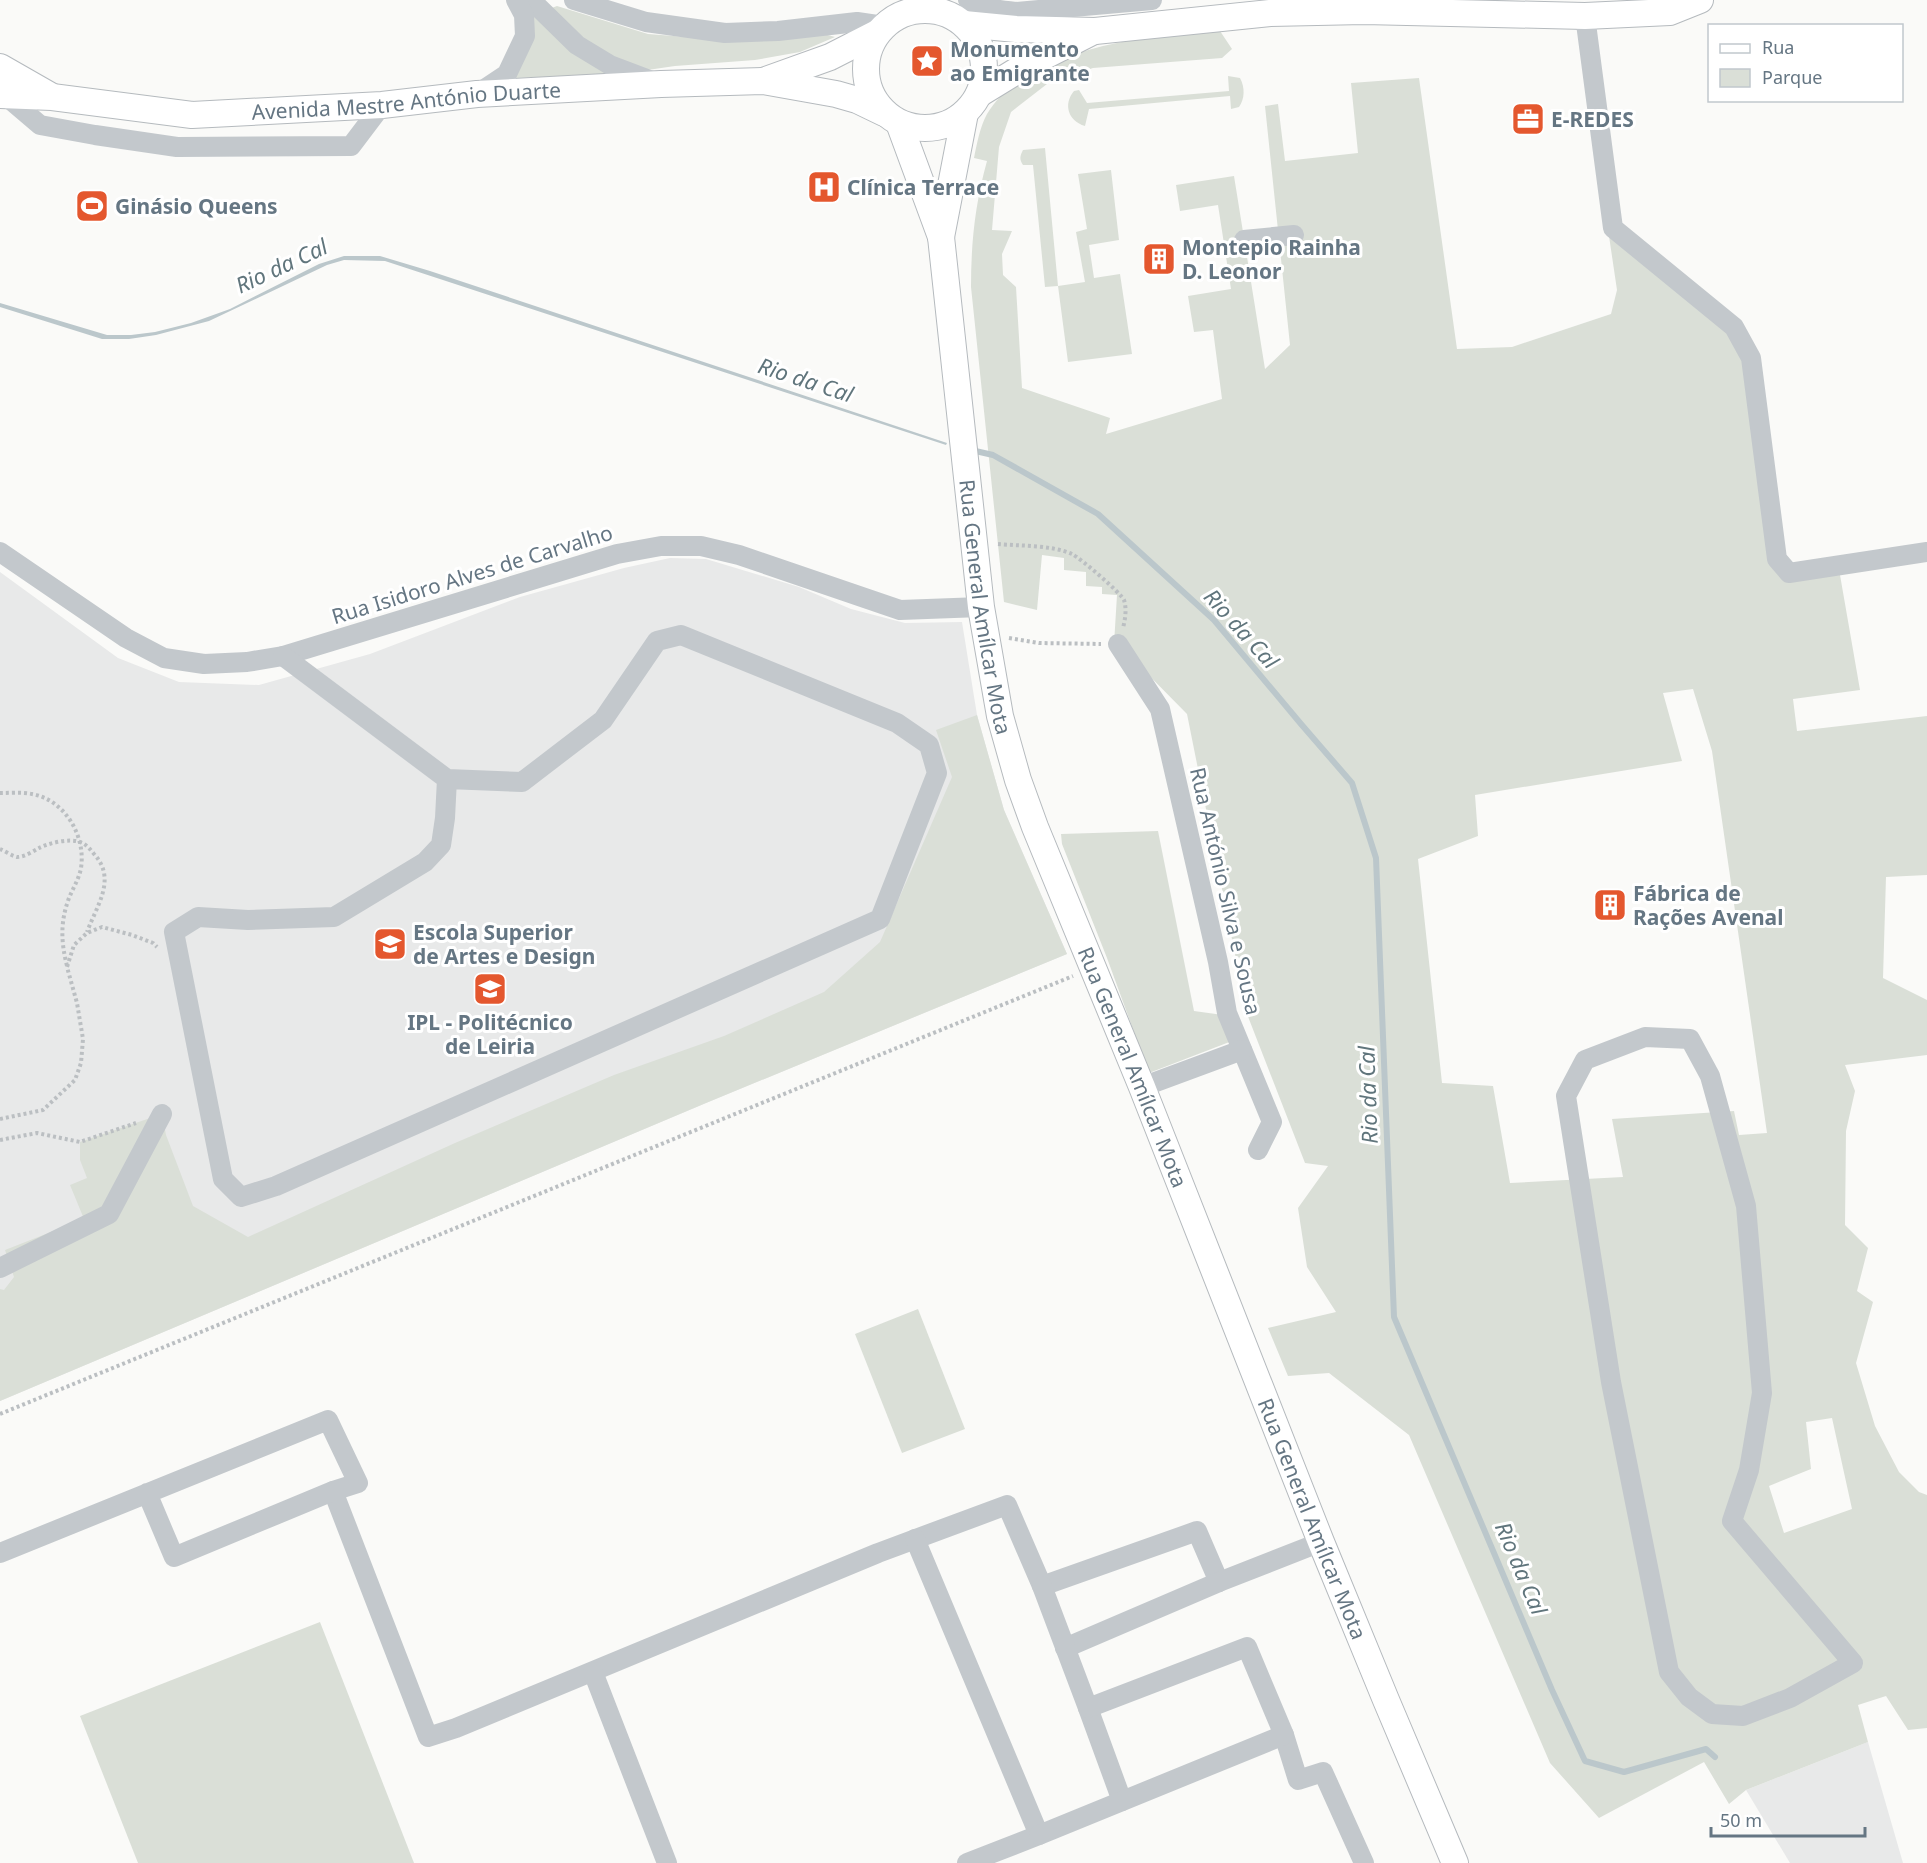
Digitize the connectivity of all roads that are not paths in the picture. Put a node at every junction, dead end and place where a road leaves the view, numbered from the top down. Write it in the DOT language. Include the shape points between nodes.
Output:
graph roads {
  1 [pos="516,0"];
  2 [pos="531,0"];
  3 [pos="574,0"];
  4 [pos="1152,0"];
  5 [pos="1700,0"];
  6 [pos="1364,6"];
  7 [pos="955,10"];
  8 [pos="1585,16"];
  9 [pos="887,20"];
  10 [pos="1095,31"];
  11 [pos="0,67"];
  12 [pos="763,81"];
  13 [pos="661,84"];
  14 [pos="477,94"];
  15 [pos="3,95"];
  16 [pos="52,97"];
  17 [pos="972,103"];
  18 [pos="382,105"];
  19 [pos="891,118"];
  20 [pos="1294,236"];
  21 [pos="941,237"];
  22 [pos="1244,240"];
  23 [pos="0,552"];
  24 [pos="1927,552"];
  25 [pos="981,607"];
  26 [pos="1119,644"];
  27 [pos="284,656"];
  28 [pos="447,779"];
  29 [pos="1242,1050"];
  30 [pos="1143,1087"];
  31 [pos="162,1114"];
  32 [pos="1258,1150"];
  33 [pos="0,1268"];
  34 [pos="333,1491"];
  35 [pos="147,1493"];
  36 [pos="915,1539"];
  37 [pos="1321,1542"];
  38 [pos="0,1553"];
  39 [pos="1219,1582"];
  40 [pos="1042,1586"];
  41 [pos="1065,1648"];
  42 [pos="1853,1663"];
  43 [pos="592,1672"];
  44 [pos="1088,1708"];
  45 [pos="1284,1735"];
  46 [pos="1122,1801"];
  47 [pos="1039,1835"];
  48 [pos="667,1863"];
  49 [pos="967,1863"];
  50 [pos="1364,1863"];
  51 [pos="1455,1863"];
  1 -- 14 [label="street" via="524,15 525,36 507,74"];
  2 -- 13 [label="street" via="577,45 610,66"];
  3 -- 9 [label="street" via="646,22 725,33 778,32"];
  4 -- 7 [label="street" via="1016,12 973,3"];
  5 -- 8 [label="main road" via="1670,12"];
  6 -- 8 [label="main road"];
  6 -- 10 [label="main road"];
  7 -- 9 [label="main road" via="919,10"];
  7 -- 10 [label="main road" via="1016,29"];
  7 -- 17 [label="main road" via="983,56 984,75"];
  8 -- 24 [label="street" via="1613,228 1734,327 1751,358 1778,559 1789,573"];
  9 -- 12 [label="main road" via="830,57"];
  9 -- 19 [label="main road" via="869,48 865,65 866,83 873,99"];
  10 -- 17 [label="main road" via="1023,67"];
  11 -- 16 [label="main road"];
  12 -- 13 [label="main road, Avenida Mestre António Duarte"];
  12 -- 19 [label="main road" via="857,100"];
  13 -- 14 [label="main road, Avenida Mestre António Duarte"];
  14 -- 18 [label="main road, Avenida Mestre António Duarte"];
  15 -- 16 [label="main road, Avenida Mestre António Duarte"];
  15 -- 18 [label="street" via="40,125 177,147 351,146"];
  16 -- 18 [label="main road, Avenida Mestre António Duarte" via="192,115"];
  17 -- 19 [label="main road" via="947,124 931,128 914,128"];
  17 -- 21 [label="main road"];
  19 -- 21 [label="main road"];
  20 -- 22 [label="street"];
  21 -- 25 [label="main road, Rua General Amílcar Mota"];
  23 -- 27 [label="street, Rua Isidoro Alves de Carvalho" via="126,638 164,658 204,664"];
  25 -- 27 [label="street, Rua Isidoro Alves de Carvalho" via="900,610 739,555 701,546 661,546 617,554"];
  25 -- 30 [label="main road, Rua General Amílcar Mota" via="1000,716 1018,780"];
  26 -- 29 [label="street, Rua António Silva e Sousa" via="1160,710 1227,1013"];
  27 -- 28 [label="street"];
  28 -- 28 [label="street" via="441,844 425,862 334,917 198,917 174,932 223,1179 241,1197 276,1186 880,919 937,773 928,745 897,723 681,635 657,641 603,720 522,782"];
  29 -- 30 [label="street"];
  29 -- 32 [label="street, Rua António Silva e Sousa" via="1272,1122"];
  30 -- 37 [label="main road, Rua General Amílcar Mota"];
  31 -- 33 [label="street" via="109,1214"];
  34 -- 35 [label="street" via="174,1557"];
  34 -- 35 [label="street" via="358,1483 328,1420"];
  34 -- 43 [label="street" via="428,1737"];
  35 -- 38 [label="street"];
  36 -- 40 [label="street" via="1007,1505"];
  36 -- 43 [label="street"];
  36 -- 47 [label="street"];
  37 -- 39 [label="street"];
  37 -- 51 [label="main road, Rua General Amílcar Mota"];
  39 -- 40 [label="street" via="1197,1531"];
  39 -- 41 [label="street"];
  40 -- 41 [label="street"];
  41 -- 44 [label="street"];
  42 -- 42 [label="street" via="1791,1698 1743,1716 1712,1714 1689,1697 1669,1672 1611,1382 1566,1096 1585,1060 1644,1037 1690,1039 1710,1076 1746,1206 1762,1394 1749,1470 1732,1521"];
  43 -- 48 [label="street"];
  44 -- 45 [label="street" via="1247,1647"];
  44 -- 46 [label="street"];
  45 -- 46 [label="street"];
  45 -- 50 [label="street" via="1298,1780 1323,1772"];
  46 -- 47 [label="street"];
  47 -- 49 [label="street"];
}
